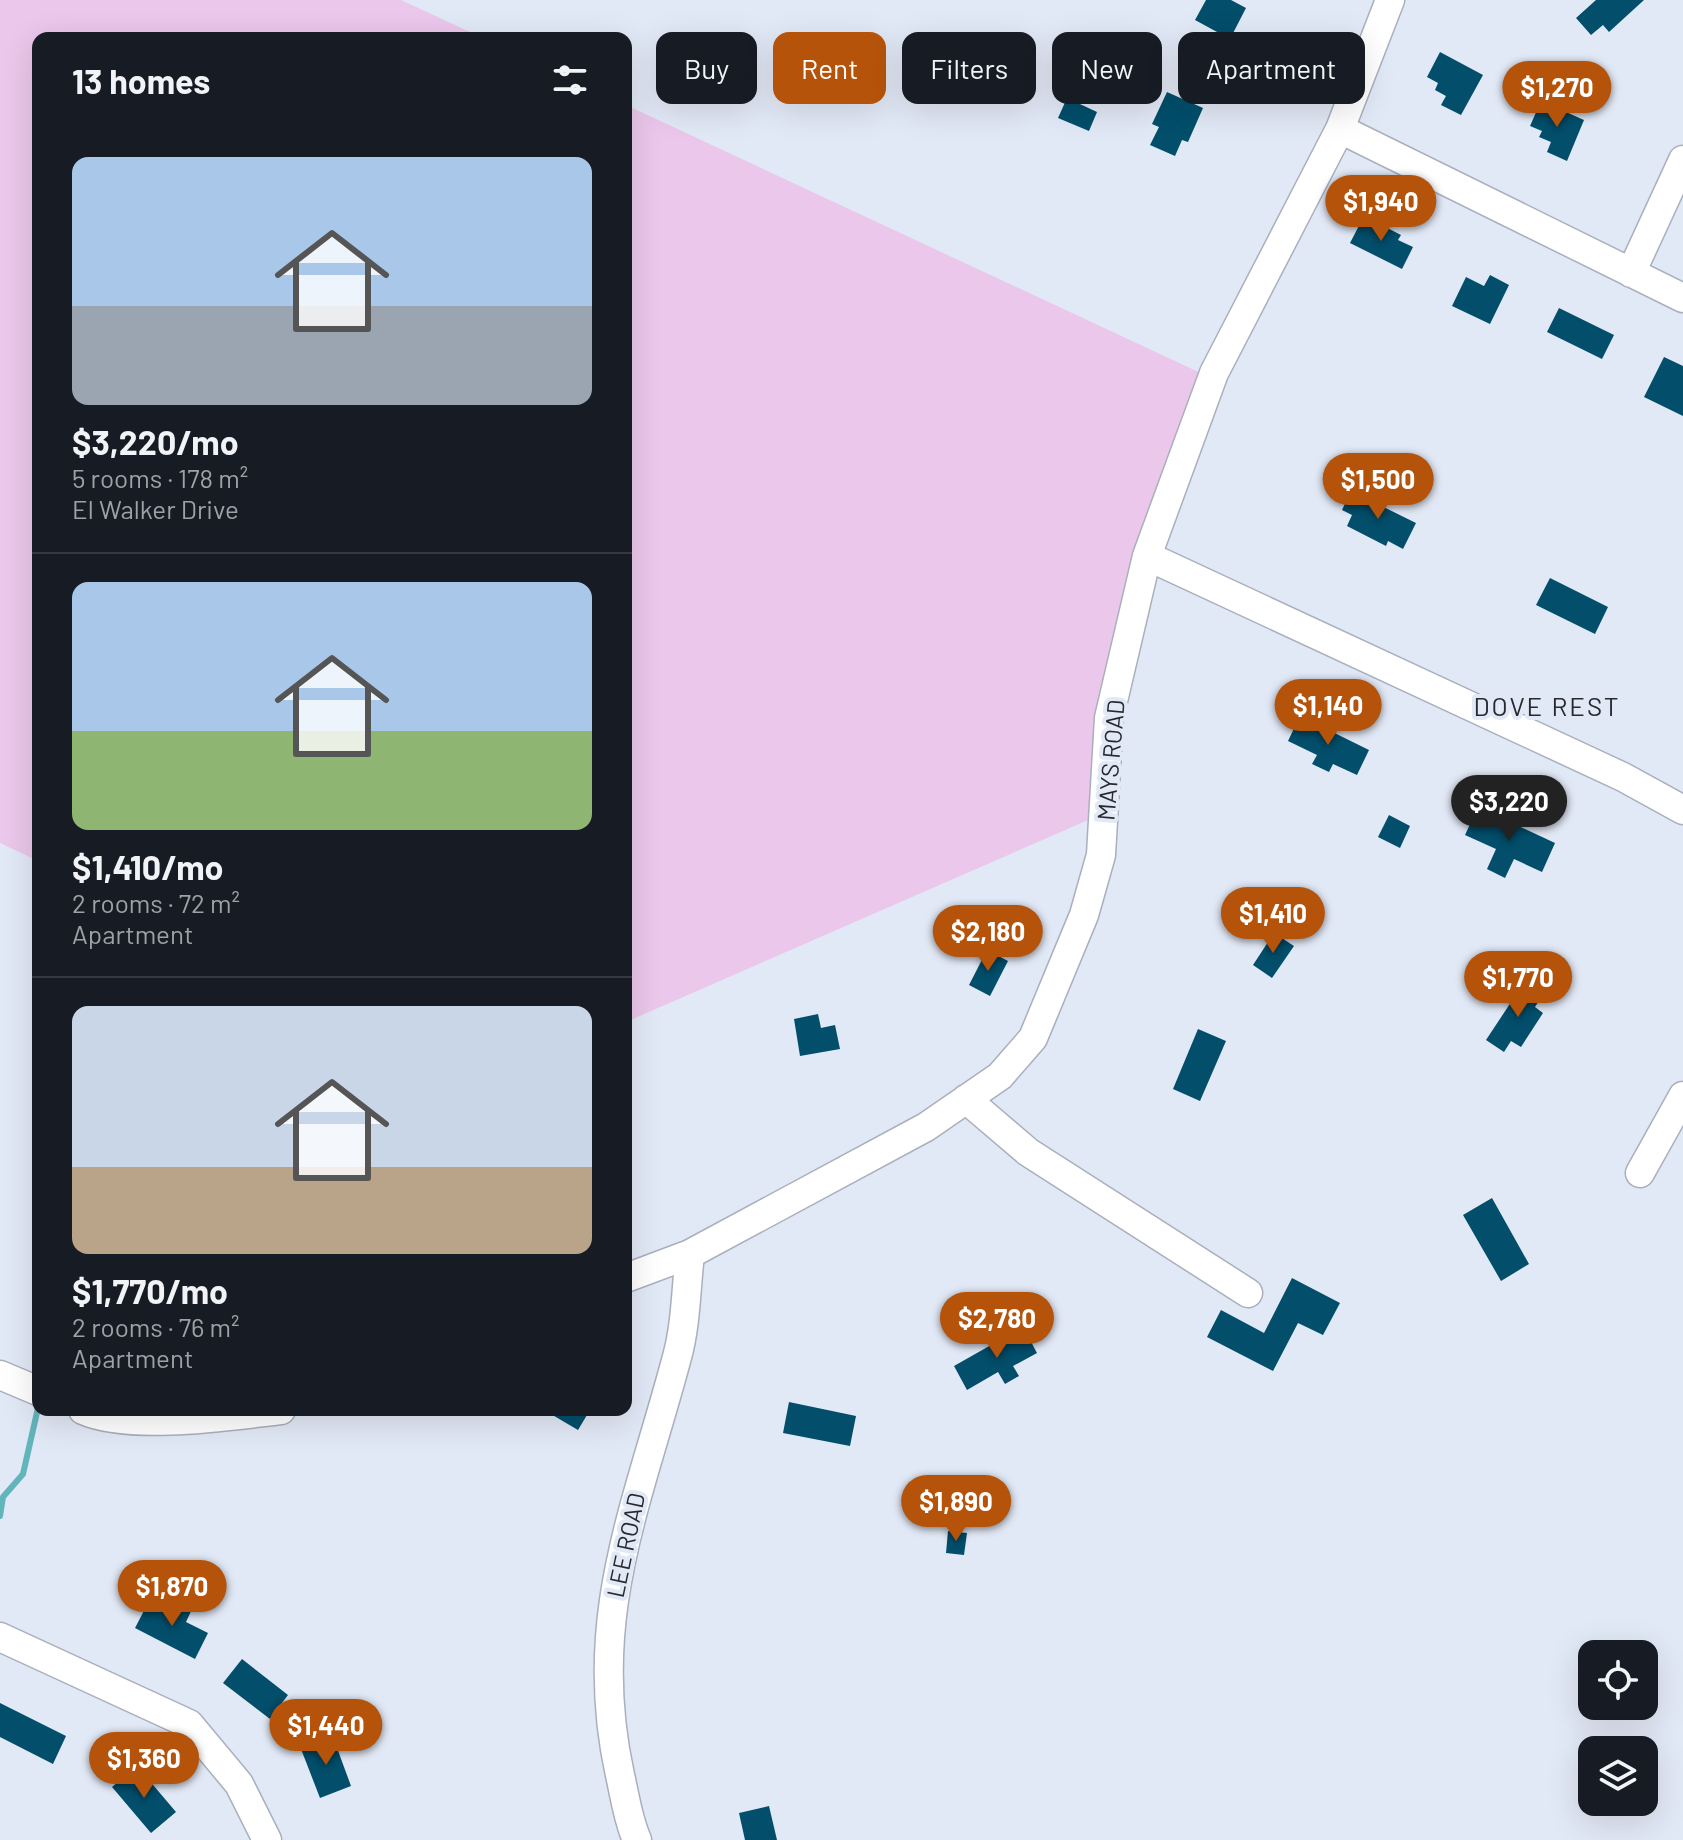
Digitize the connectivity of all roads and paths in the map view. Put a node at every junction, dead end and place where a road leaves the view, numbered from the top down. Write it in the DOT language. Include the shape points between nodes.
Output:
graph roads {
  1 [pos="1390,0"];
  2 [pos="1340,129"];
  3 [pos="1683,160"];
  4 [pos="1631,273"];
  5 [pos="1683,298"];
  6 [pos="1147,556"];
  7 [pos="1683,810"];
  8 [pos="1683,1096"];
  9 [pos="966,1099"];
  10 [pos="1640,1173"];
  11 [pos="690,1254"];
  12 [pos="632,1276"];
  13 [pos="1248,1293"];
  14 [pos="0,1375"];
  15 [pos="32,1388"];
  16 [pos="96,1416"];
  17 [pos="211,1416"];
  18 [pos="0,1637"];
  19 [pos="267,1840"];
  20 [pos="637,1840"];
  1 -- 2 [label="street, MAYS ROAD"];
  2 -- 4 [label="street"];
  2 -- 6 [label="street, MAYS ROAD" via="1214,373"];
  3 -- 4 [label="street"];
  4 -- 5 [label="street"];
  6 -- 7 [label="street" via="1623,777"];
  6 -- 9 [label="street, MAYS ROAD" via="1109,718 1101,855 1084,915 1033,1038 1000,1076"];
  8 -- 10 [label="street"];
  9 -- 11 [label="street, MAYS ROAD" via="926,1127"];
  9 -- 13 [label="street" via="1028,1152"];
  11 -- 12 [label="street, MAYS ROAD"];
  11 -- 20 [label="street, LEE ROAD" via="678,1354 636,1489 614,1584 608,1676 612,1739"];
  14 -- 15 [label="street"];
  16 -- 17 [label="street"];
  18 -- 19 [label="street" via="189,1724 239,1784"];
}
